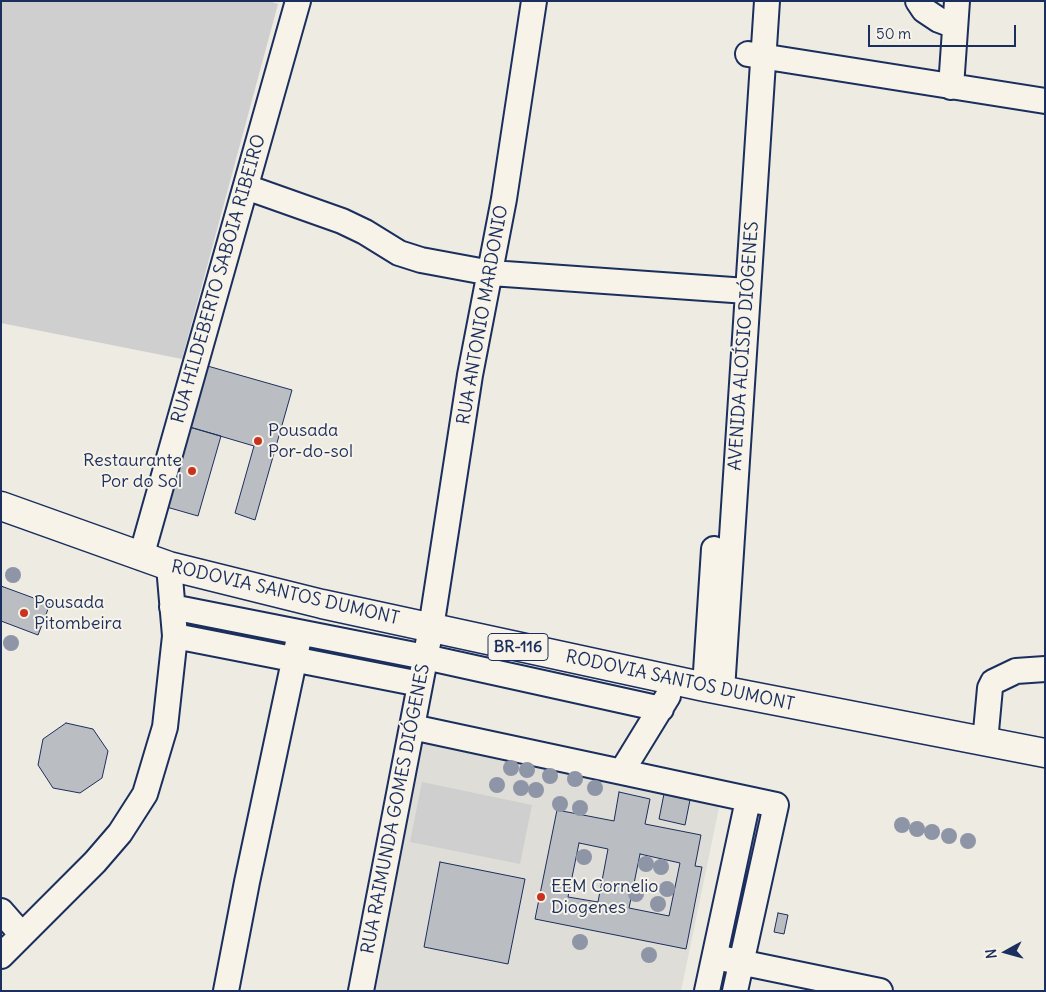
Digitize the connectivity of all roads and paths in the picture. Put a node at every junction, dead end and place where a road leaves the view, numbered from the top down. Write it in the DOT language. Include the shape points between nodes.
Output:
graph roads {
  1 [pos="298,1"];
  2 [pos="534,1"];
  3 [pos="750,1"];
  4 [pos="767,1"];
  5 [pos="918,1"];
  6 [pos="957,1"];
  7 [pos="955,26"];
  8 [pos="755,55"];
  9 [pos="951,87"];
  10 [pos="1045,101"];
  11 [pos="246,186"];
  12 [pos="490,273"];
  13 [pos="740,291"];
  14 [pos="1,506"];
  15 [pos="141,557"];
  16 [pos="169,566"];
  17 [pos="172,608"];
  18 [pos="431,628"];
  19 [pos="300,632"];
  20 [pos="174,636"];
  21 [pos="425,657"];
  22 [pos="294,660"];
  23 [pos="1045,669"];
  24 [pos="677,681"];
  25 [pos="420,684"];
  26 [pos="714,688"];
  27 [pos="661,709"];
  28 [pos="412,727"];
  29 [pos="985,742"];
  30 [pos="1045,753"];
  31 [pos="622,771"];
  32 [pos="748,800"];
  33 [pos="1,911"];
  34 [pos="22,935"];
  35 [pos="1,956"];
  36 [pos="714,956"];
  37 [pos="741,962"];
  38 [pos="812,984"];
  39 [pos="226,991"];
  40 [pos="361,991"];
  41 [pos="706,991"];
  42 [pos="735,991"];
  43 [pos="880,991"];
  1 -- 11 [label="street, RUA HILDEBERTO SABOIA RIBEIRO"];
  2 -- 12 [label="street, RUA ANTONIO MARDONIO"];
  3 -- 8 [label="street, AVENIDA ALOÍSIO DIÓGENES"];
  4 -- 8 [label="street, AVENIDA ALOÍSIO DIÓGENES"];
  5 -- 7 [label="street" via="924,10"];
  6 -- 7 [label="street"];
  7 -- 9 [label="street"];
  8 -- 9 [label="street"];
  8 -- 13 [label="street, AVENIDA ALOÍSIO DIÓGENES"];
  9 -- 10 [label="street"];
  11 -- 12 [label="street" via="342,221 399,253"];
  11 -- 15 [label="street, RUA HILDEBERTO SABOIA RIBEIRO"];
  12 -- 13 [label="street"];
  12 -- 18 [label="street, RUA ANTONIO MARDONIO" via="470,375"];
  13 -- 26 [label="street, AVENIDA ALOÍSIO DIÓGENES"];
  14 -- 15 [label="highway, RODOVIA SANTOS DUMONT / BR-116"];
  15 -- 16 [label="highway, RODOVIA SANTOS DUMONT / BR-116"];
  16 -- 17 [label="street"];
  16 -- 18 [label="highway, RODOVIA SANTOS DUMONT / BR-116"];
  17 -- 19 [label="street"];
  17 -- 20 [label="street"];
  18 -- 21 [label="street, RUA RAIMUNDA GOMES DIÓGENES"];
  18 -- 24 [label="highway, RODOVIA SANTOS DUMONT / BR-116"];
  19 -- 21 [label="street"];
  19 -- 22 [label="street"];
  20 -- 22 [label="street"];
  20 -- 34 [label="street" via="165,727 145,794 120,833 95,862"];
  21 -- 25 [label="street, RUA RAIMUNDA GOMES DIÓGENES"];
  21 -- 27 [label="street"];
  22 -- 25 [label="street"];
  22 -- 39 [label="street"];
  23 -- 29 [label="street" via="1016,671 994,682 990,688"];
  24 -- 26 [label="highway, RODOVIA SANTOS DUMONT / BR-116"];
  24 -- 27 [label="street"];
  25 -- 28 [label="street, RUA RAIMUNDA GOMES DIÓGENES"];
  26 -- 29 [label="highway, RODOVIA SANTOS DUMONT / BR-116"];
  27 -- 31 [label="street"];
  28 -- 31 [label="street"];
  28 -- 40 [label="street, RUA RAIMUNDA GOMES DIÓGENES"];
  29 -- 30 [label="highway, RODOVIA SANTOS DUMONT / BR-116"];
  31 -- 32 [label="street"];
  32 -- 36 [label="street"];
  32 -- 37 [label="street" via="776,805"];
  33 -- 34 [label="street"];
  34 -- 35 [label="street"];
  36 -- 37 [label="street"];
  36 -- 41 [label="street"];
  37 -- 38 [label="street"];
  37 -- 42 [label="street"];
  38 -- 43 [label="street"];
}
